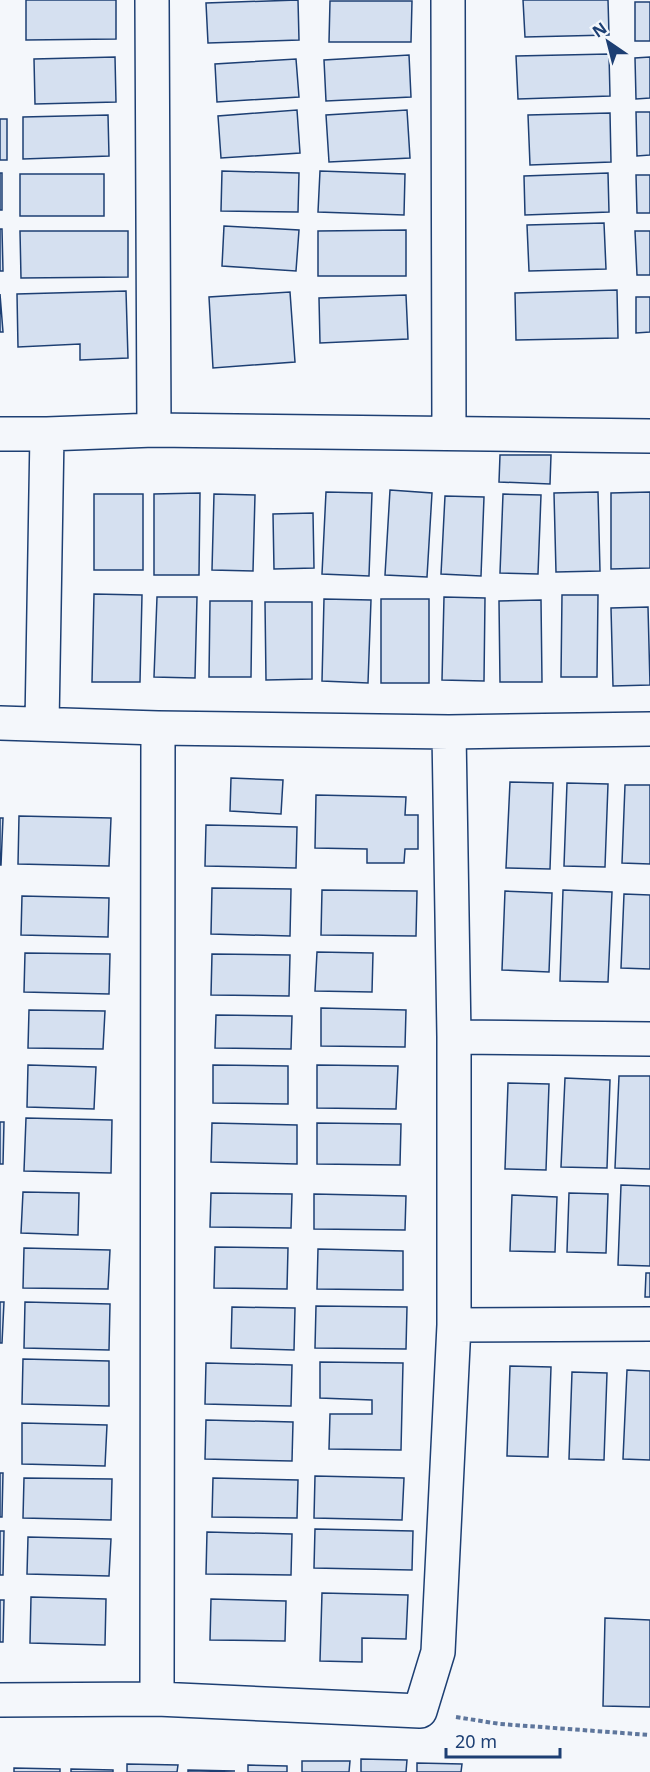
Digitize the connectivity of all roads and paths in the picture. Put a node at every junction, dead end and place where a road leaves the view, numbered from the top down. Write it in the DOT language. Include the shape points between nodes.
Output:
graph roads {
  1 [pos="152,0"];
  2 [pos="448,0"];
  3 [pos="154,430"];
  4 [pos="449,433"];
  5 [pos="0,434"];
  6 [pos="47,434"];
  7 [pos="650,436"];
  8 [pos="0,723"];
  9 [pos="42,724"];
  10 [pos="158,728"];
  11 [pos="650,729"];
  12 [pos="449,732"];
  13 [pos="454,1037"];
  14 [pos="650,1039"];
  15 [pos="650,1324"];
  16 [pos="454,1325"];
  17 [pos="157,1699"];
  18 [pos="0,1700"];
  19 [pos="420,1711"];
  20 [pos="650,1735"];
  1 -- 3 [label="street"];
  2 -- 4 [label="street"];
  3 -- 4 [label="street"];
  3 -- 6 [label="street"];
  4 -- 7 [label="street"];
  5 -- 6 [label="street"];
  6 -- 9 [label="street"];
  8 -- 9 [label="street"];
  9 -- 10 [label="street"];
  10 -- 12 [label="street"];
  10 -- 17 [label="street"];
  11 -- 12 [label="street"];
  12 -- 13 [label="street"];
  13 -- 14 [label="street"];
  13 -- 16 [label="street"];
  15 -- 16 [label="street"];
  16 -- 19 [label="street" via="438,1652"];
  17 -- 18 [label="street"];
  17 -- 19 [label="street"];
  19 -- 20 [label="path" via="500,1724"];
}
